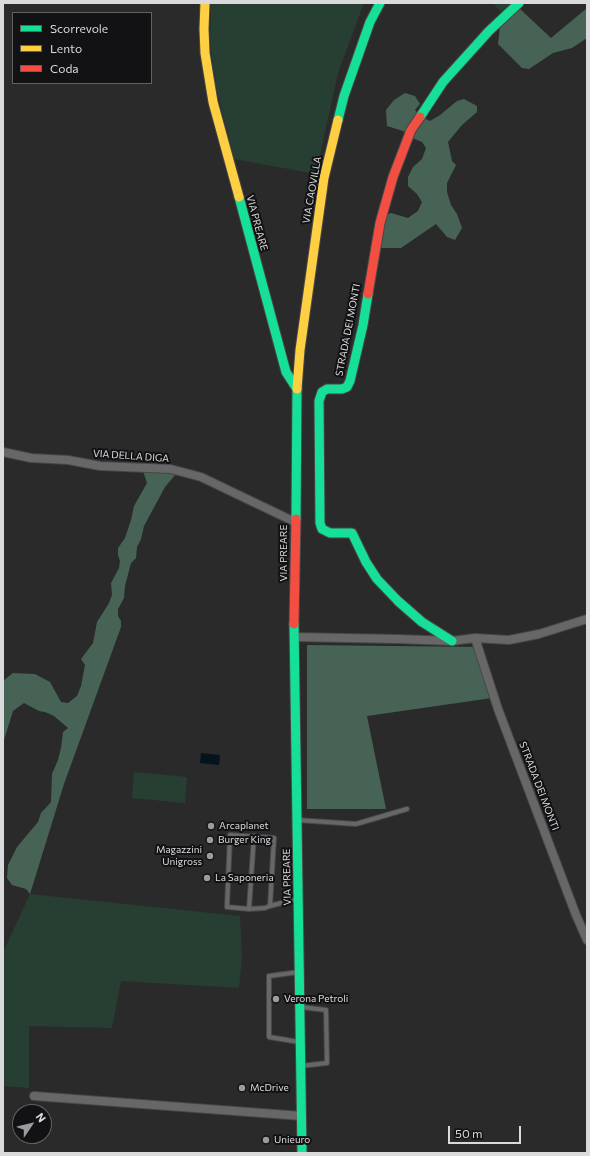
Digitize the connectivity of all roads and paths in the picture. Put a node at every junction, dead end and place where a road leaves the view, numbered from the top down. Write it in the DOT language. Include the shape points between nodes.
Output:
graph roads {
  1 [pos="205,3"];
  2 [pos="380,3"];
  3 [pos="519,3"];
  4 [pos="296,389"];
  5 [pos="3,452"];
  6 [pos="295,522"];
  7 [pos="587,619"];
  8 [pos="294,637"];
  9 [pos="475,638"];
  10 [pos="452,641"];
  11 [pos="407,809"];
  12 [pos="297,820"];
  13 [pos="254,836"];
  14 [pos="298,899"];
  15 [pos="270,906"];
  16 [pos="249,909"];
  17 [pos="587,940"];
  18 [pos="299,972"];
  19 [pos="300,1007"];
  20 [pos="300,1042"];
  21 [pos="301,1066"];
  22 [pos="34,1096"];
  23 [pos="302,1116"];
  24 [pos="302,1153"];
  1 -- 4 [label="main road, VIA PREARE" via="205,53 214,102 286,372"];
  2 -- 4 [label="main road, VIA CAOVILLA" via="370,22 344,96 324,178"];
  3 -- 10 [label="main road, STRADA DEI MONTI" via="489,31 443,82 411,130 393,177 380,223 350,381 342,389 327,389 322,392 319,400 322,529 330,533 352,533 377,579 422,622"];
  4 -- 6 [label="main road, VIA PREARE"];
  5 -- 6 [label="street, VIA DELLA DIGA" via="100,466 171,469 201,477"];
  6 -- 8 [label="main road, VIA PREARE"];
  7 -- 9 [label="street" via="539,634 509,640"];
  8 -- 10 [label="street"];
  8 -- 12 [label="main road, VIA PREARE"];
  9 -- 10 [label="street"];
  9 -- 17 [label="street, STRADA DEI MONTI" via="498,709"];
  11 -- 12 [label="lane" via="356,824"];
  12 -- 14 [label="main road, VIA PREARE"];
  13 -- 15 [label="lane" via="274,838"];
  13 -- 16 [label="lane"];
  13 -- 16 [label="lane" via="230,835 227,907"];
  14 -- 15 [label="lane"];
  14 -- 18 [label="main road, VIA PREARE"];
  15 -- 16 [label="lane"];
  18 -- 19 [label="main road, VIA PREARE"];
  18 -- 20 [label="lane" via="269,976 269,1037"];
  19 -- 20 [label="main road, VIA PREARE"];
  19 -- 21 [label="lane" via="326,1010 327,1063"];
  20 -- 21 [label="main road, VIA PREARE"];
  21 -- 23 [label="main road, VIA PREARE"];
  22 -- 23 [label="street"];
  23 -- 24 [label="main road, VIA PREARE"];
}
